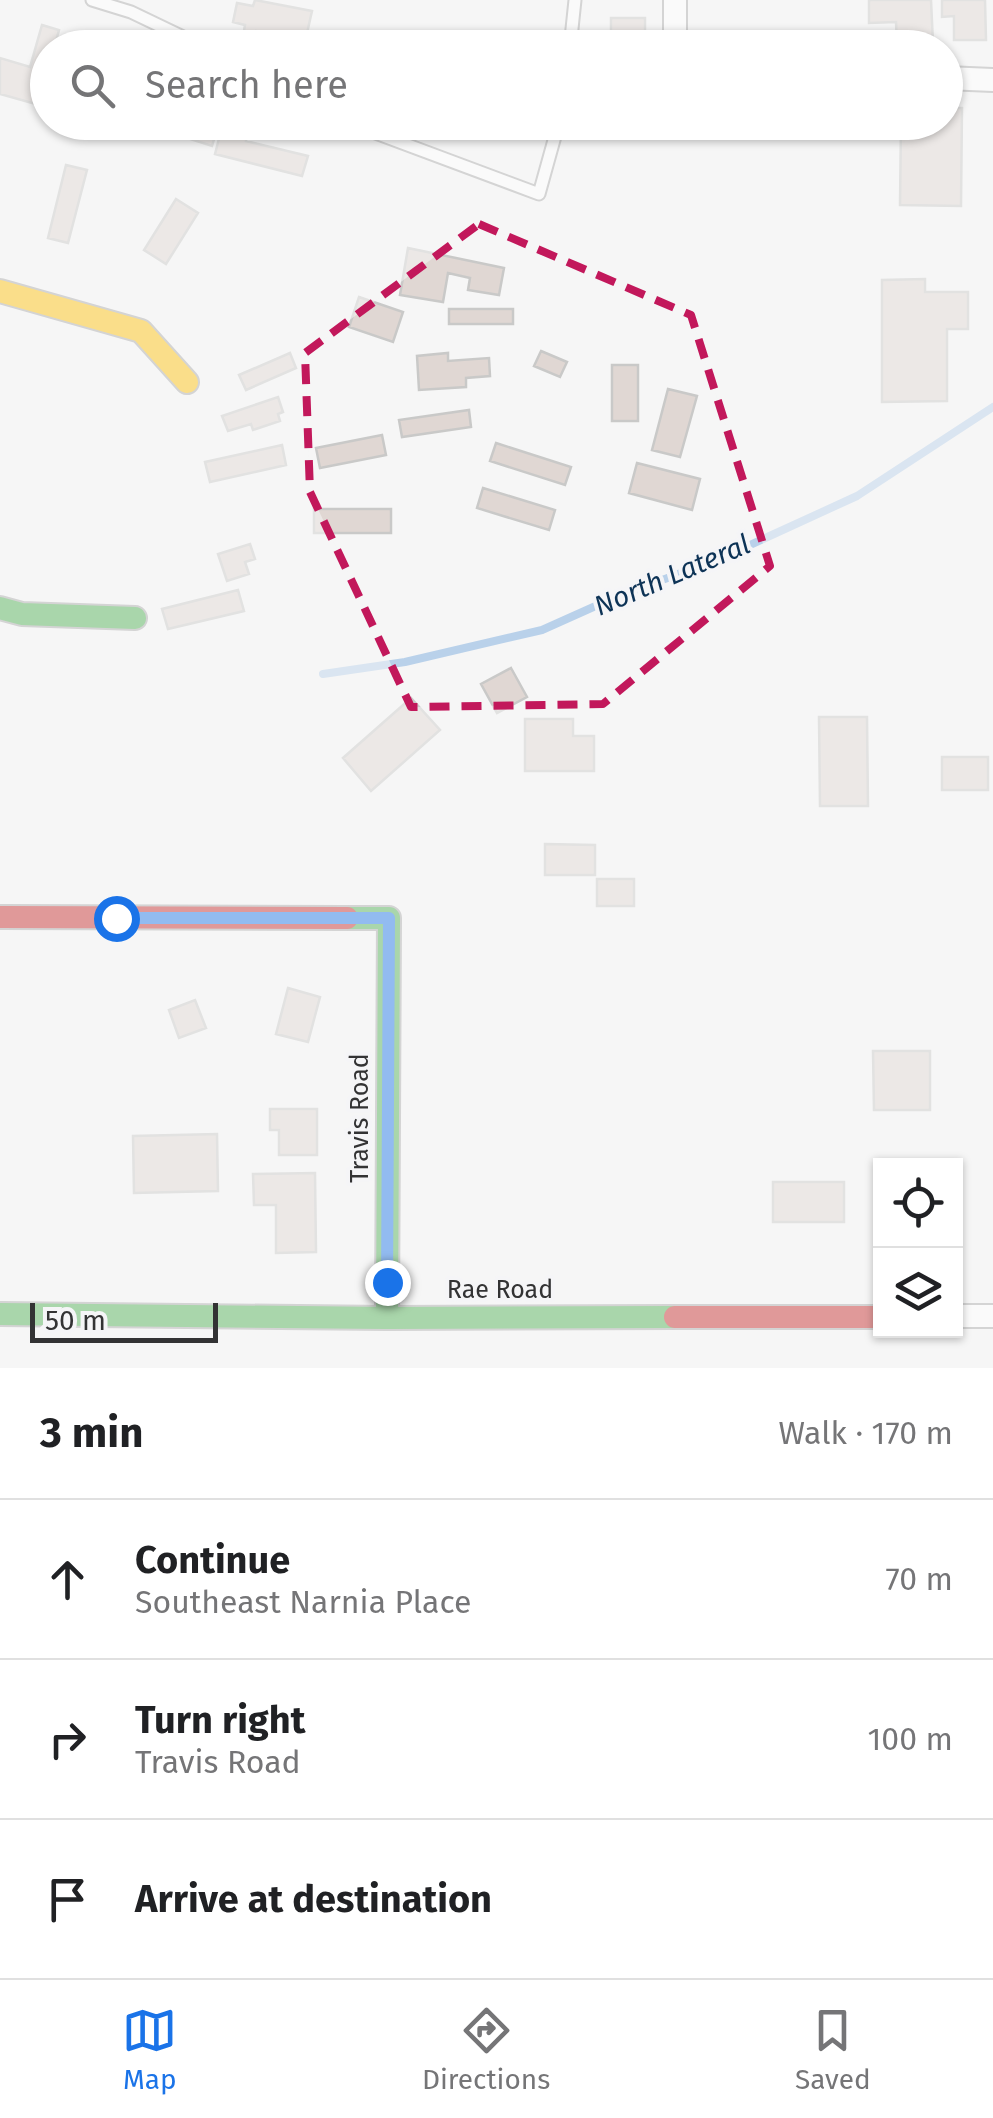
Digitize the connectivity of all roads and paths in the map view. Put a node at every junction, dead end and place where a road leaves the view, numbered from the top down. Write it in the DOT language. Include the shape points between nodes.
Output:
graph roads {
  1 [pos="92,0"];
  2 [pos="575,0"];
  3 [pos="675,0"];
  4 [pos="168,30"];
  5 [pos="572,30"];
  6 [pos="675,30"];
  7 [pos="963,79"];
  8 [pos="993,80"];
  9 [pos="394,140"];
  10 [pos="553,140"];
  11 [pos="0,291"];
  12 [pos="187,382"];
  13 [pos="0,608"];
  14 [pos="135,618"];
  15 [pos="0,918"];
  16 [pos="0,1314"];
  17 [pos="873,1316"];
  18 [pos="963,1316"];
  19 [pos="993,1316"];
  20 [pos="387,1318"];
  1 -- 4 [label="lane"];
  2 -- 5 [label="lane"];
  3 -- 6 [label="street"];
  7 -- 8 [label="street"];
  9 -- 10 [label="lane" via="539,194"];
  11 -- 12 [label="street" via="141,331"];
  13 -- 14 [label="street"];
  15 -- 20 [label="street, Travis Road" via="389,918"];
  16 -- 20 [label="street, Rae Road"];
  17 -- 20 [label="street, Rae Road"];
  18 -- 19 [label="street"];
}
